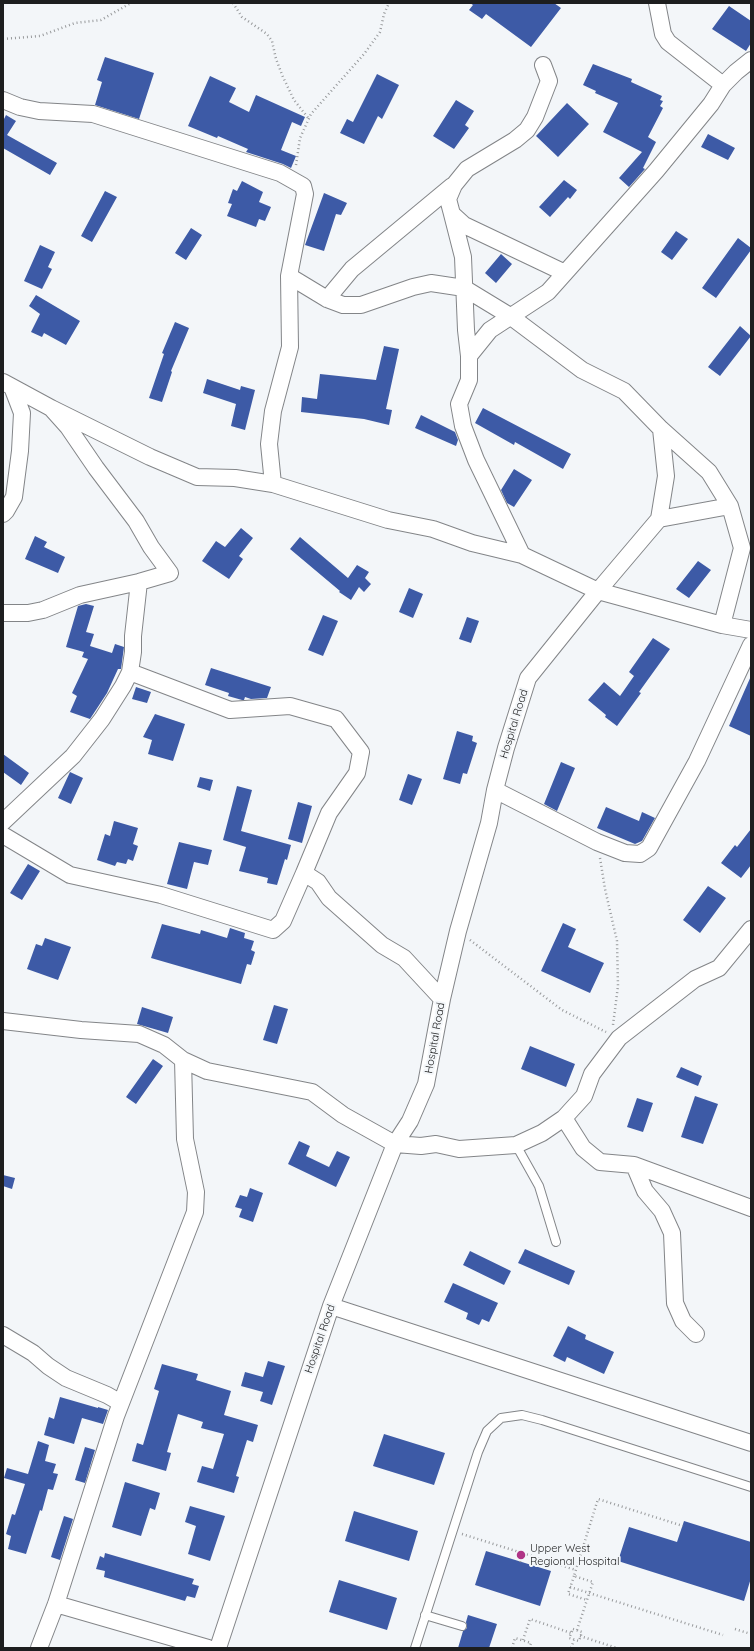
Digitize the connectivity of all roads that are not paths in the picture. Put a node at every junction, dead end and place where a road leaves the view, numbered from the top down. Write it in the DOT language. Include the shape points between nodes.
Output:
graph roads {
  1 [pos="657,3"];
  2 [pos="751,60"];
  3 [pos="543,65"];
  4 [pos="723,85"];
  5 [pos="3,100"];
  6 [pos="454,185"];
  7 [pos="452,214"];
  8 [pos="565,273"];
  9 [pos="290,276"];
  10 [pos="464,288"];
  11 [pos="327,299"];
  12 [pos="510,316"];
  13 [pos="469,356"];
  14 [pos="8,384"];
  15 [pos="51,408"];
  16 [pos="661,429"];
  17 [pos="273,484"];
  18 [pos="730,506"];
  19 [pos="3,514"];
  20 [pos="659,519"];
  21 [pos="747,542"];
  22 [pos="522,554"];
  23 [pos="139,582"];
  24 [pos="598,591"];
  25 [pos="3,614"];
  26 [pos="722,626"];
  27 [pos="751,630"];
  28 [pos="751,645"];
  29 [pos="130,672"];
  30 [pos="495,790"];
  31 [pos="3,822"];
  32 [pos="3,835"];
  33 [pos="304,873"];
  34 [pos="751,929"];
  35 [pos="442,999"];
  36 [pos="3,1021"];
  37 [pos="182,1060"];
  38 [pos="564,1118"];
  39 [pos="395,1144"];
  40 [pos="516,1145"];
  41 [pos="634,1165"];
  42 [pos="751,1208"];
  43 [pos="556,1242"];
  44 [pos="331,1306"];
  45 [pos="696,1334"];
  46 [pos="3,1336"];
  47 [pos="121,1403"];
  48 [pos="751,1443"];
  49 [pos="751,1487"];
  50 [pos="56,1604"];
  51 [pos="425,1615"];
  52 [pos="462,1626"];
  53 [pos="39,1648"];
  54 [pos="208,1648"];
  55 [pos="218,1648"];
  56 [pos="415,1648"];
  1 -- 4 [label="street" via="663,34 668,42"];
  2 -- 4 [label="street"];
  3 -- 6 [label="street" via="549,81 527,130 467,169"];
  4 -- 8 [label="street" via="711,104 656,171"];
  5 -- 9 [label="street" via="20,107 38,110 93,114 280,173 296,181 303,186 305,194"];
  6 -- 7 [label="street" via="448,199"];
  6 -- 11 [label="street" via="352,269"];
  7 -- 8 [label="street" via="464,225"];
  7 -- 10 [label="street" via="463,257"];
  8 -- 12 [label="street" via="548,292"];
  9 -- 11 [label="street"];
  9 -- 17 [label="street" via="290,347 273,411 269,444"];
  10 -- 11 [label="street" via="431,283 362,305 343,305"];
  10 -- 12 [label="street"];
  10 -- 13 [label="street"];
  12 -- 13 [label="street" via="490,330"];
  12 -- 16 [label="street" via="582,370 624,391"];
  13 -- 22 [label="street" via="469,380 459,404 463,426 476,460"];
  14 -- 15 [label="street"];
  14 -- 19 [label="street" via="22,413 14,497"];
  15 -- 17 [label="street" via="150,457 198,477 235,478"];
  15 -- 23 [label="street" via="68,427 136,520 170,573"];
  16 -- 18 [label="street" via="709,472"];
  16 -- 20 [label="street" via="666,476"];
  17 -- 22 [label="street" via="388,520 433,529 472,543"];
  18 -- 20 [label="street"];
  18 -- 21 [label="street"];
  20 -- 24 [label="street, Hospital Road"];
  21 -- 26 [label="street"];
  22 -- 24 [label="street"];
  23 -- 25 [label="street" via="80,595 43,610"];
  23 -- 29 [label="street"];
  24 -- 26 [label="street"];
  24 -- 30 [label="street, Hospital Road" via="528,678"];
  26 -- 27 [label="street"];
  28 -- 30 [label="street" via="697,762 649,848 640,854 625,853 597,842"];
  29 -- 31 [label="street" via="102,719 73,756"];
  29 -- 33 [label="street" via="230,710 290,706 336,719 361,752 357,773 329,813"];
  30 -- 35 [label="street, Hospital Road" via="489,823 458,931"];
  32 -- 33 [label="street" via="70,875 161,895 273,930 283,921"];
  33 -- 35 [label="street" via="318,882 329,898 382,945 404,958"];
  34 -- 38 [label="street" via="719,968 695,979 615,1036 592,1074 584,1096"];
  35 -- 39 [label="street, Hospital Road" via="426,1084 410,1121"];
  36 -- 37 [label="street" via="139,1034 164,1045"];
  37 -- 39 [label="street" via="207,1071 312,1092 343,1115"];
  37 -- 47 [label="street" via="185,1139 196,1192 195,1212"];
  38 -- 40 [label="street" via="542,1133"];
  38 -- 41 [label="street" via="583,1148 600,1162"];
  39 -- 40 [label="street" via="436,1144 459,1149"];
  39 -- 44 [label="street, Hospital Road"];
  40 -- 43 [label="lane" via="540,1186"];
  41 -- 42 [label="street"];
  41 -- 45 [label="street" via="645,1191 662,1211 672,1233 675,1303 683,1322"];
  44 -- 48 [label="street"];
  44 -- 55 [label="street, Hospital Road"];
  46 -- 47 [label="street" via="66,1378"];
  47 -- 50 [label="street"];
  49 -- 51 [label="lane" via="542,1420 522,1415 501,1418 487,1431 478,1452"];
  50 -- 53 [label="street"];
  50 -- 54 [label="street"];
  51 -- 52 [label="lane"];
  51 -- 56 [label="lane"];
}
